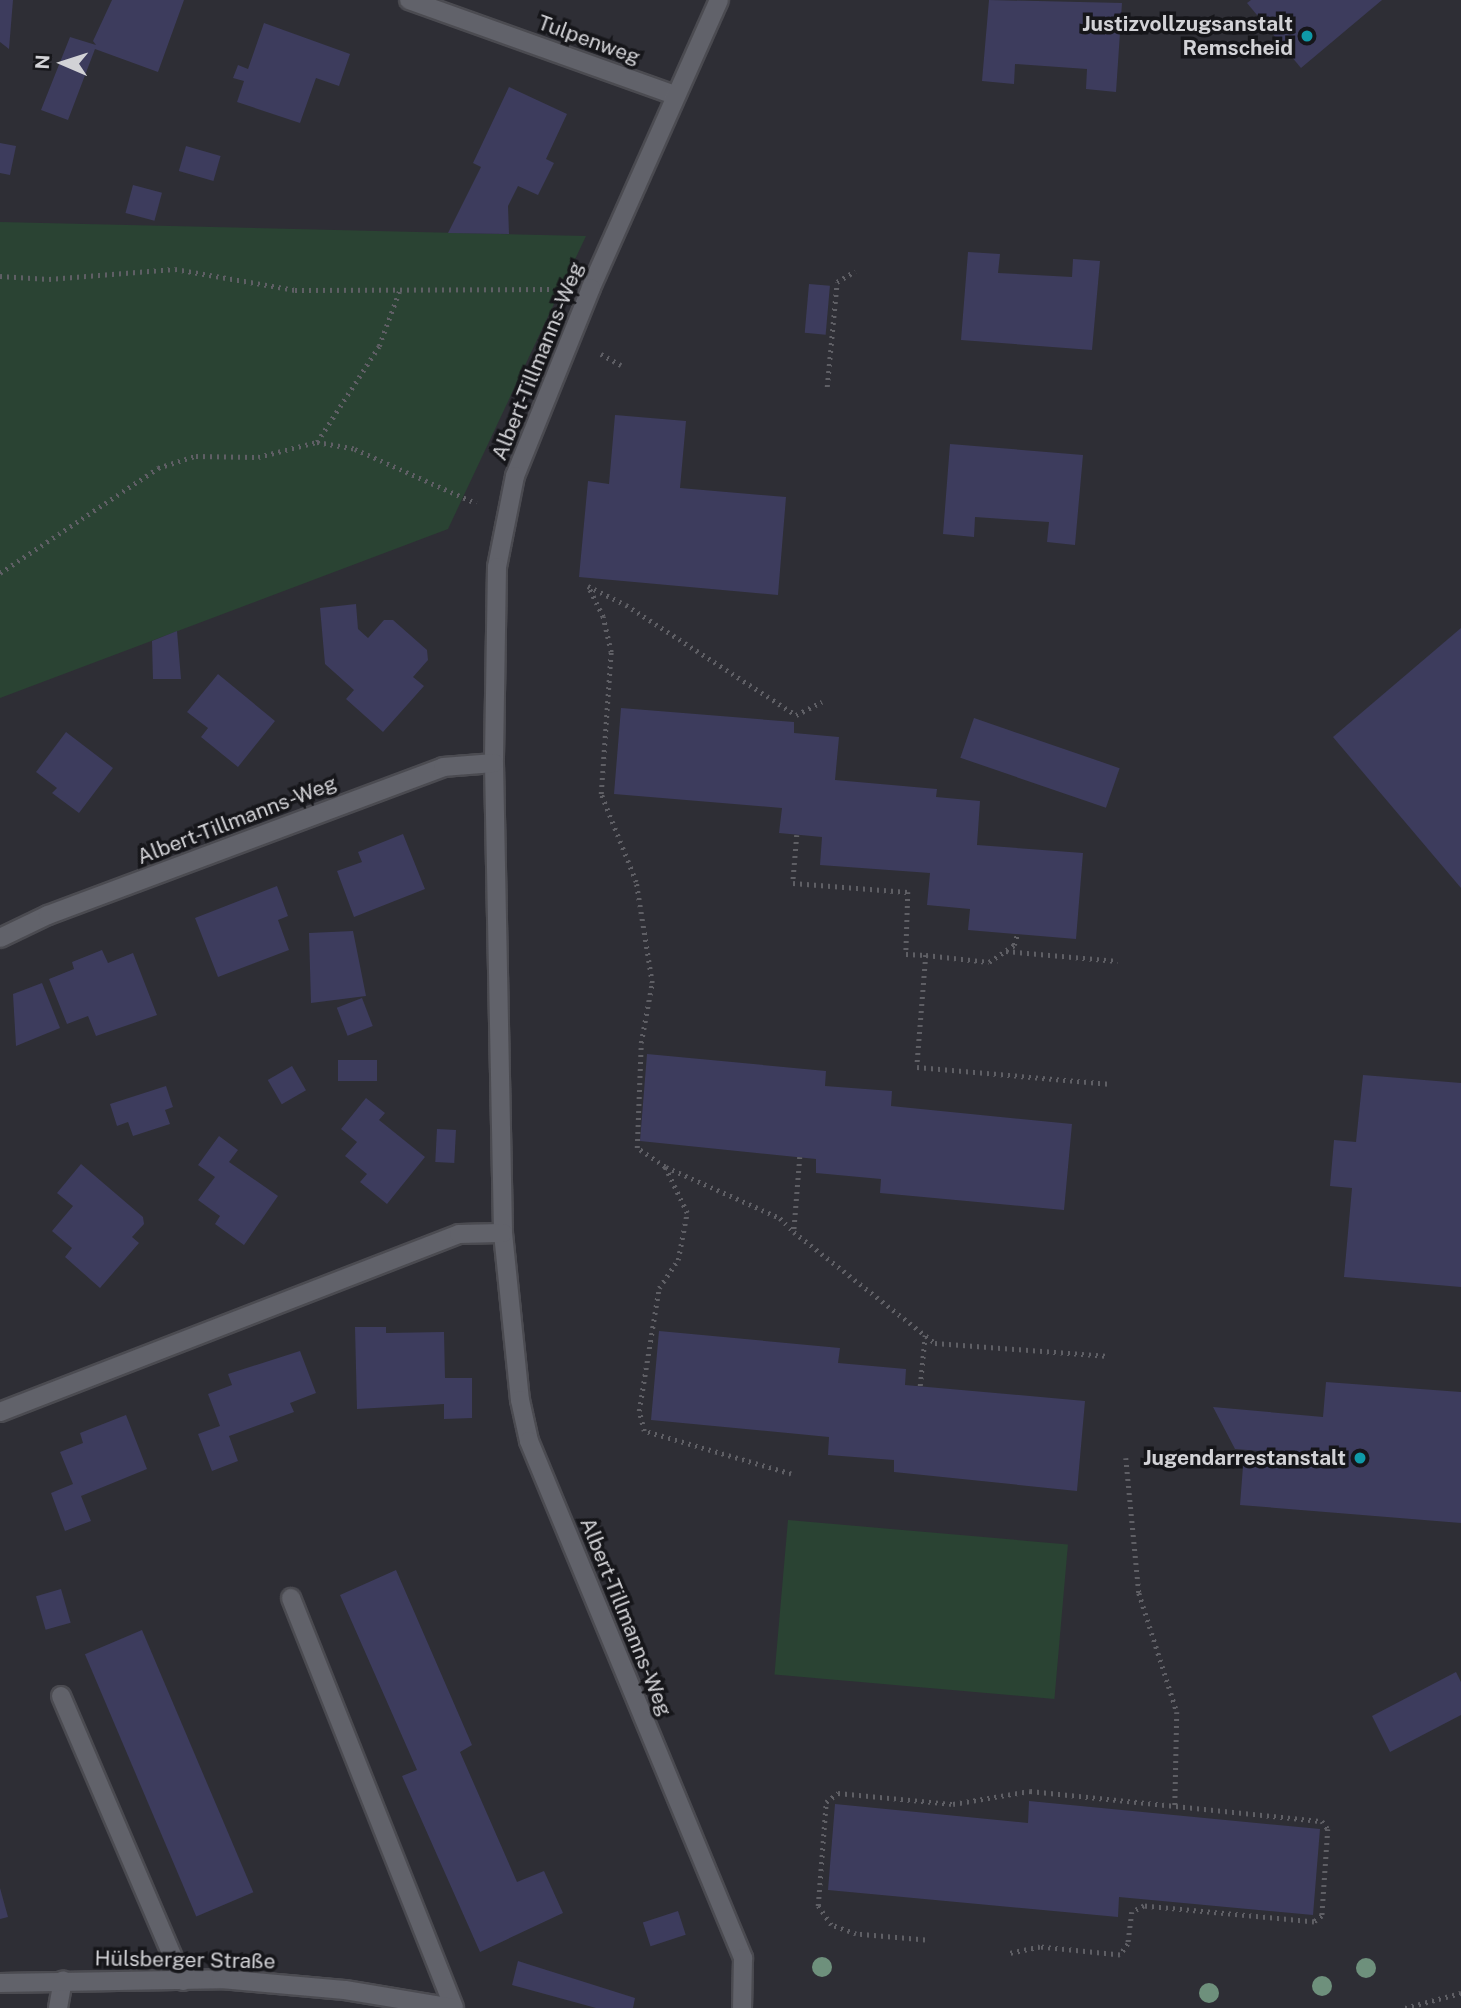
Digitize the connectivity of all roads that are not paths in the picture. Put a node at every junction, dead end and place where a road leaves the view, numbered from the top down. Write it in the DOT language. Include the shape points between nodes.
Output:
graph roads {
  1 [pos="409,0"];
  2 [pos="719,0"];
  3 [pos="675,95"];
  4 [pos="494,763"];
  5 [pos="0,938"];
  6 [pos="503,1233"];
  7 [pos="0,1412"];
  8 [pos="291,1598"];
  9 [pos="61,1696"];
  10 [pos="63,1980"];
  11 [pos="183,1981"];
  12 [pos="0,1983"];
  13 [pos="58,2008"];
  14 [pos="453,2008"];
  15 [pos="742,2008"];
  1 -- 3 [label="street, Tulpenweg"];
  2 -- 3 [label="street, Albert-Tillmanns-Weg"];
  3 -- 4 [label="street, Albert-Tillmanns-Weg" via="538,414 503,516 497,567"];
  4 -- 5 [label="street, Albert-Tillmanns-Weg" via="443,767 48,915"];
  4 -- 6 [label="street, Albert-Tillmanns-Weg"];
  6 -- 7 [label="street" via="459,1234"];
  6 -- 15 [label="street, Albert-Tillmanns-Weg" via="520,1400 529,1441 743,1958"];
  8 -- 14 [label="street"];
  9 -- 11 [label="street"];
  10 -- 11 [label="street, Hülsberger Straße"];
  10 -- 12 [label="street, Hülsberger Straße"];
  10 -- 13 [label="street"];
  11 -- 14 [label="street, Hülsberger Straße" via="221,1979 345,1990"];
}
